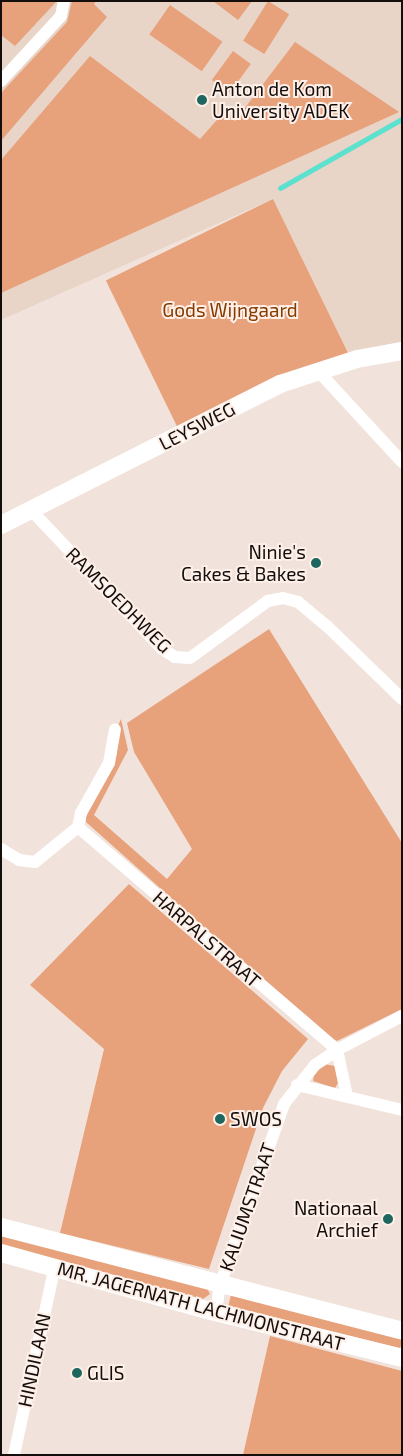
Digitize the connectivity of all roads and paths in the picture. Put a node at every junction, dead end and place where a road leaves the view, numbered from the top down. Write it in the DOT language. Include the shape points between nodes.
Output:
graph roads {
  1 [pos="64,1"];
  2 [pos="1,81"];
  3 [pos="402,351"];
  4 [pos="319,372"];
  5 [pos="402,462"];
  6 [pos="31,510"];
  7 [pos="1,525"];
  8 [pos="402,699"];
  9 [pos="115,730"];
  10 [pos="78,827"];
  11 [pos="1,849"];
  12 [pos="402,1016"];
  13 [pos="337,1050"];
  14 [pos="297,1085"];
  15 [pos="347,1096"];
  16 [pos="402,1110"];
  17 [pos="1,1227"];
  18 [pos="1,1253"];
  19 [pos="55,1266"];
  20 [pos="220,1285"];
  21 [pos="216,1312"];
  22 [pos="402,1331"];
  23 [pos="402,1358"];
  24 [pos="14,1455"];
  1 -- 2 [label="street" via="61,16"];
  3 -- 4 [label="main road, LEYSWEG" via="357,359"];
  4 -- 5 [label="street"];
  4 -- 6 [label="main road, LEYSWEG" via="280,384"];
  6 -- 7 [label="main road, LEYSWEG"];
  6 -- 8 [label="street, RAMSOEDHWEG" via="162,649 175,657 190,658 268,601 283,598 298,602 327,626"];
  9 -- 10 [label="street" via="110,764 81,813"];
  10 -- 11 [label="street" via="35,862 19,860"];
  10 -- 13 [label="street, HARPALSTRAAT"];
  12 -- 13 [label="street, KALIUMSTRAAT"];
  13 -- 14 [label="street, KALIUMSTRAAT" via="314,1065"];
  13 -- 15 [label="street"];
  14 -- 15 [label="street"];
  14 -- 20 [label="street, KALIUMSTRAAT" via="284,1104"];
  15 -- 16 [label="street"];
  17 -- 20 [label="main road, MR. JAGERNATH LACHMONSTRAAT"];
  18 -- 19 [label="main road, MR. JAGERNATH LACHMONSTRAAT"];
  19 -- 21 [label="main road, MR. JAGERNATH LACHMONSTRAAT"];
  19 -- 24 [label="street, HINDILAAN"];
  20 -- 21 [label="street, KALIUMSTRAAT"];
  20 -- 22 [label="main road, MR. JAGERNATH LACHMONSTRAAT"];
  21 -- 23 [label="main road, MR. JAGERNATH LACHMONSTRAAT"];
}
